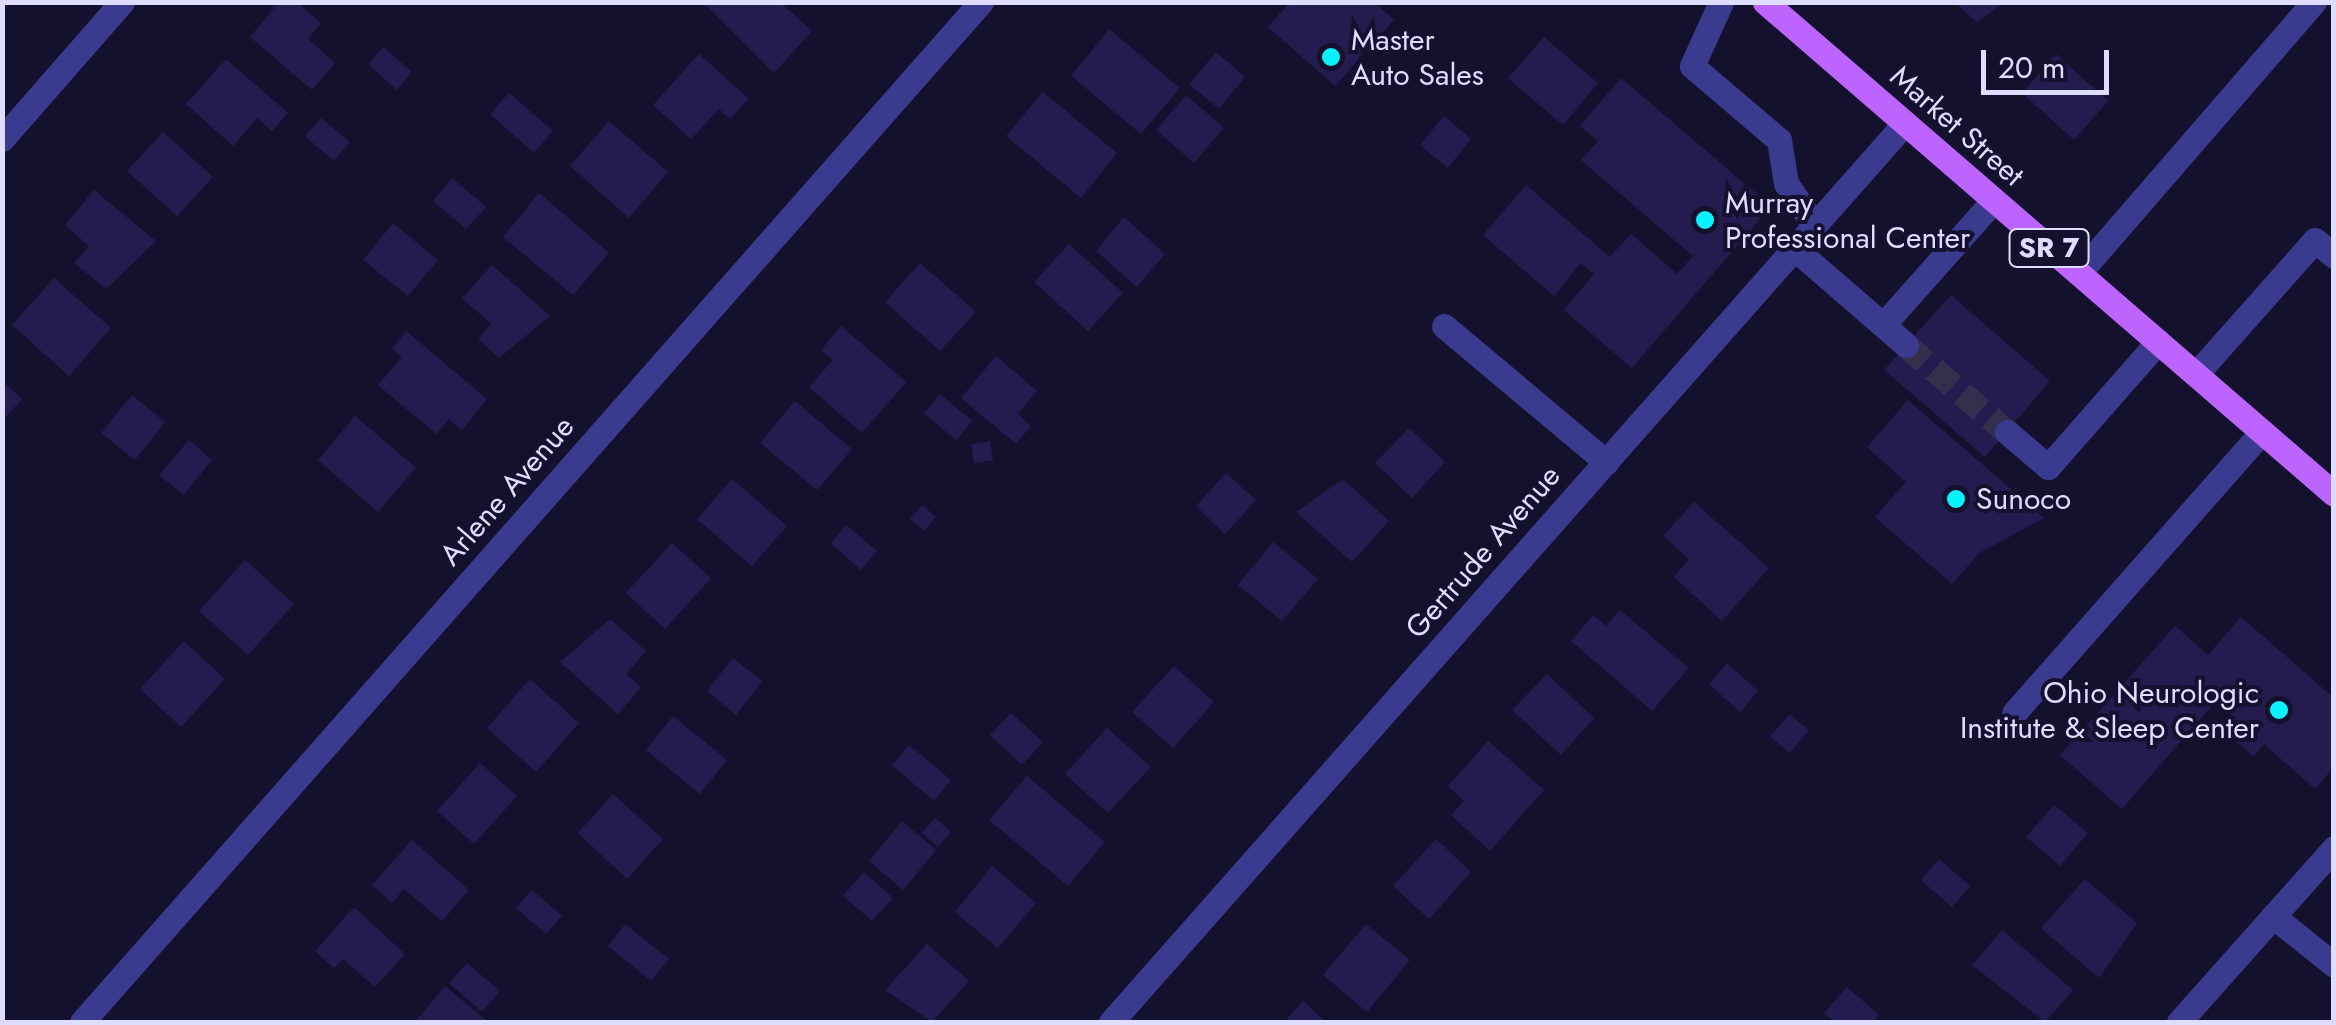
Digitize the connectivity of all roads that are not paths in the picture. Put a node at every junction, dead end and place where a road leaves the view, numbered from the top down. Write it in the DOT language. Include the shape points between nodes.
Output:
graph roads {
  1 [pos="122,2"];
  2 [pos="981,2"];
  3 [pos="1721,2"];
  4 [pos="1764,2"];
  5 [pos="2314,2"];
  6 [pos="1904,124"];
  7 [pos="2,138"];
  8 [pos="1994,200"];
  9 [pos="1814,226"];
  10 [pos="1794,248"];
  11 [pos="2334,256"];
  12 [pos="2078,273"];
  13 [pos="1883,325"];
  14 [pos="1444,326"];
  15 [pos="2158,342"];
  16 [pos="1906,345"];
  17 [pos="2196,374"];
  18 [pos="2007,432"];
  19 [pos="2262,432"];
  20 [pos="1606,462"];
  21 [pos="2334,494"];
  22 [pos="2014,713"];
  23 [pos="2334,848"];
  24 [pos="2274,916"];
  25 [pos="2334,965"];
  26 [pos="82,1022"];
  27 [pos="1111,1022"];
  28 [pos="2179,1022"];
  1 -- 7 [label="street"];
  2 -- 26 [label="street, Arlene Avenue"];
  3 -- 9 [label="street" via="1692,66 1779,140 1786,183"];
  4 -- 6 [label="main road, Market Street / SR 7"];
  5 -- 12 [label="street"];
  6 -- 8 [label="main road, Market Street / SR 7"];
  6 -- 9 [label="street, Gertrude Avenue"];
  8 -- 12 [label="main road, Market Street / SR 7"];
  8 -- 13 [label="street"];
  9 -- 10 [label="street, Gertrude Avenue"];
  10 -- 13 [label="street"];
  10 -- 20 [label="street, Gertrude Avenue"];
  11 -- 17 [label="street" via="2315,240"];
  12 -- 15 [label="main road, Market Street / SR 7"];
  13 -- 16 [label="street"];
  14 -- 20 [label="street"];
  15 -- 17 [label="main road, Market Street / SR 7"];
  15 -- 18 [label="street" via="2048,467"];
  17 -- 19 [label="main road, Market Street / SR 7"];
  19 -- 21 [label="main road, Market Street / SR 7"];
  19 -- 22 [label="street"];
  20 -- 27 [label="street, Gertrude Avenue"];
  23 -- 24 [label="street"];
  24 -- 25 [label="street"];
  24 -- 28 [label="street"];
}
